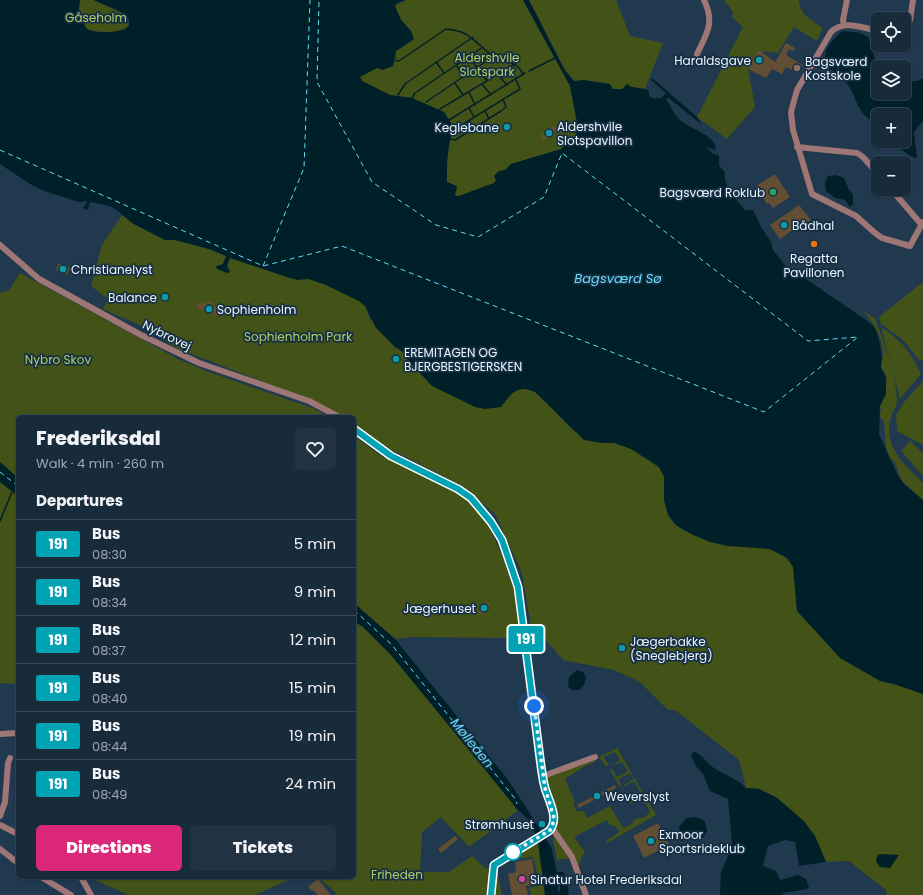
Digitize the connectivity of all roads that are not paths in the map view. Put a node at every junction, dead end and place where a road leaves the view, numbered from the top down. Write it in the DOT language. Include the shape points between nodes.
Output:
graph roads {
  1 [pos="704,0"];
  2 [pos="847,0"];
  3 [pos="913,0"];
  4 [pos="911,19"];
  5 [pos="844,25"];
  6 [pos="871,30"];
  7 [pos="697,54"];
  8 [pos="797,147"];
  9 [pos="871,166"];
  10 [pos="897,196"];
  11 [pos="922,223"];
  12 [pos="0,245"];
  13 [pos="335,415"];
  14 [pos="356,430"];
  15 [pos="16,733"];
  16 [pos="0,734"];
  17 [pos="595,757"];
  18 [pos="10,758"];
  19 [pos="543,776"];
  20 [pos="0,816"];
  21 [pos="0,825"];
  22 [pos="552,828"];
  23 [pos="16,833"];
  24 [pos="0,849"];
  25 [pos="16,861"];
  26 [pos="44,879"];
  27 [pos="82,879"];
  28 [pos="71,895"];
  29 [pos="91,895"];
  30 [pos="491,895"];
  31 [pos="586,895"];
  1 -- 7 [label="street" via="710,25"];
  2 -- 5 [label="street"];
  3 -- 4 [label="street"];
  5 -- 6 [label="street"];
  5 -- 8 [label="street" via="831,32 797,90 791,117"];
  8 -- 9 [label="street" via="857,153"];
  8 -- 11 [label="street" via="812,194 850,212 882,238 910,246"];
  10 -- 11 [label="street"];
  12 -- 13 [label="street, Nybrovej" via="39,279 141,335 199,363 309,401"];
  14 -- 19 [label="street" via="391,456 471,498 502,540 518,587"];
  15 -- 16 [label="street"];
  17 -- 19 [label="street"];
  18 -- 20 [label="street" via="5,802"];
  19 -- 22 [label="street" via="553,813"];
  21 -- 23 [label="street"];
  22 -- 30 [label="street" via="494,865"];
  22 -- 31 [label="street" via="572,857"];
  24 -- 25 [label="street"];
  26 -- 28 [label="street"];
  27 -- 29 [label="street"];
}
